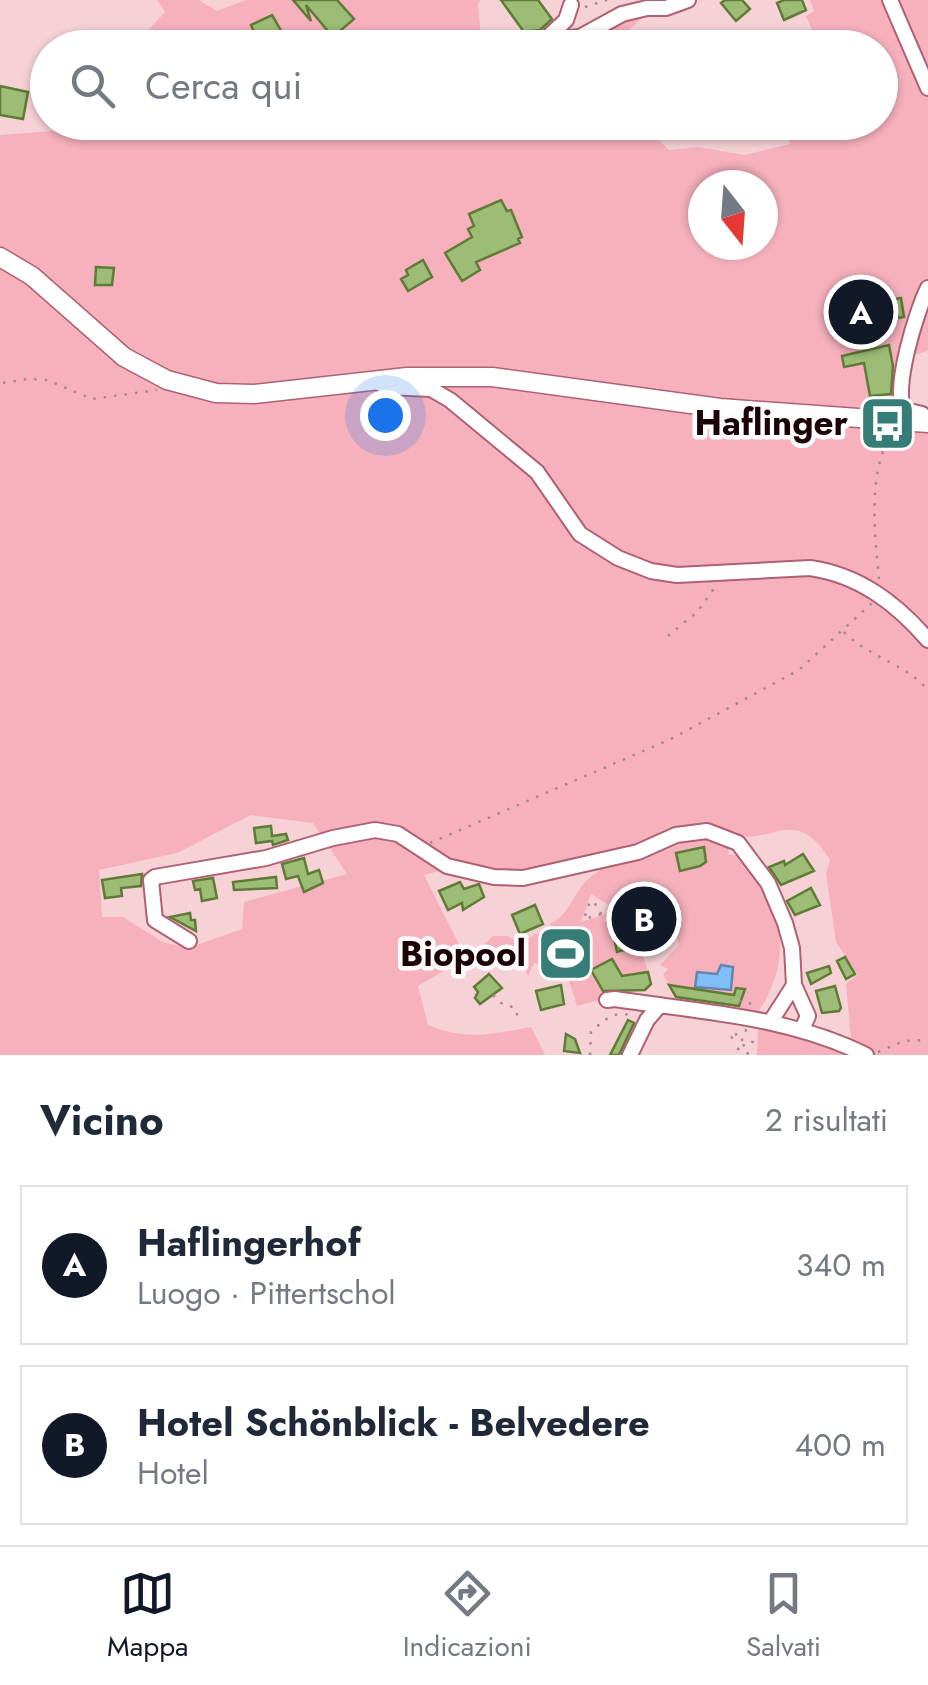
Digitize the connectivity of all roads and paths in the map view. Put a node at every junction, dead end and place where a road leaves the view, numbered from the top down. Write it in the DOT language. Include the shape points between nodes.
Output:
graph roads {
  1 [pos="607,0"];
  2 [pos="688,0"];
  3 [pos="890,0"];
  4 [pos="574,9"];
  5 [pos="555,30"];
  6 [pos="593,30"];
  7 [pos="928,88"];
  8 [pos="0,257"];
  9 [pos="928,288"];
  10 [pos="374,379"];
  11 [pos="3,383"];
  12 [pos="183,385"];
  13 [pos="920,422"];
  14 [pos="724,573"];
  15 [pos="880,595"];
  16 [pos="842,631"];
  17 [pos="668,636"];
  18 [pos="928,640"];
  19 [pos="928,690"];
  20 [pos="418,848"];
  21 [pos="650,875"];
  22 [pos="644,894"];
  23 [pos="604,914"];
  24 [pos="189,941"];
  25 [pos="656,944"];
  26 [pos="794,985"];
  27 [pos="493,996"];
  28 [pos="607,1000"];
  29 [pos="739,1001"];
  30 [pos="660,1005"];
  31 [pos="752,1012"];
  32 [pos="647,1020"];
  33 [pos="519,1021"];
  34 [pos="771,1021"];
  35 [pos="802,1029"];
  36 [pos="928,1040"];
  37 [pos="863,1054"];
  38 [pos="590,1055"];
  39 [pos="630,1055"];
  40 [pos="751,1055"];
  1 -- 4 [label="path"];
  2 -- 6 [label="street" via="622,14"];
  3 -- 7 [label="street"];
  4 -- 5 [label="street"];
  8 -- 12 [label="main road" via="32,276 124,356"];
  9 -- 13 [label="street" via="900,399 906,410 922,414"];
  10 -- 12 [label="main road" via="254,394"];
  10 -- 13 [label="main road" via="506,378 720,408"];
  10 -- 14 [label="street" via="386,388 431,389 450,400 532,468 580,534 602,550 661,573"];
  11 -- 12 [label="path" via="47,380 92,399"];
  13 -- 15 [label="path" via="888,438 880,468"];
  14 -- 15 [label="street" via="825,570"];
  14 -- 17 [label="path" via="697,612"];
  15 -- 16 [label="path"];
  15 -- 18 [label="street"];
  16 -- 19 [label="path"];
  16 -- 20 [label="path" via="799,670 671,739"];
  20 -- 24 [label="street" via="398,834 375,830 266,858 155,876 154,920"];
  20 -- 26 [label="street" via="447,866 514,878 638,852 685,832 722,835 748,854 777,902"];
  21 -- 22 [label="path"];
  23 -- 25 [label="path" via="646,900"];
  26 -- 34 [label="street"];
  26 -- 35 [label="street" via="808,1016"];
  27 -- 33 [label="path" via="515,1008"];
  28 -- 30 [label="street"];
  29 -- 31 [label="path" via="750,1002"];
  30 -- 31 [label="street"];
  30 -- 32 [label="street"];
  31 -- 34 [label="street"];
  31 -- 40 [label="path" via="751,1029 730,1037 753,1042 736,1048"];
  32 -- 38 [label="path" via="621,1012 606,1018 590,1032"];
  32 -- 39 [label="street"];
  34 -- 35 [label="street"];
  35 -- 37 [label="street"];
  36 -- 37 [label="path"];
}
